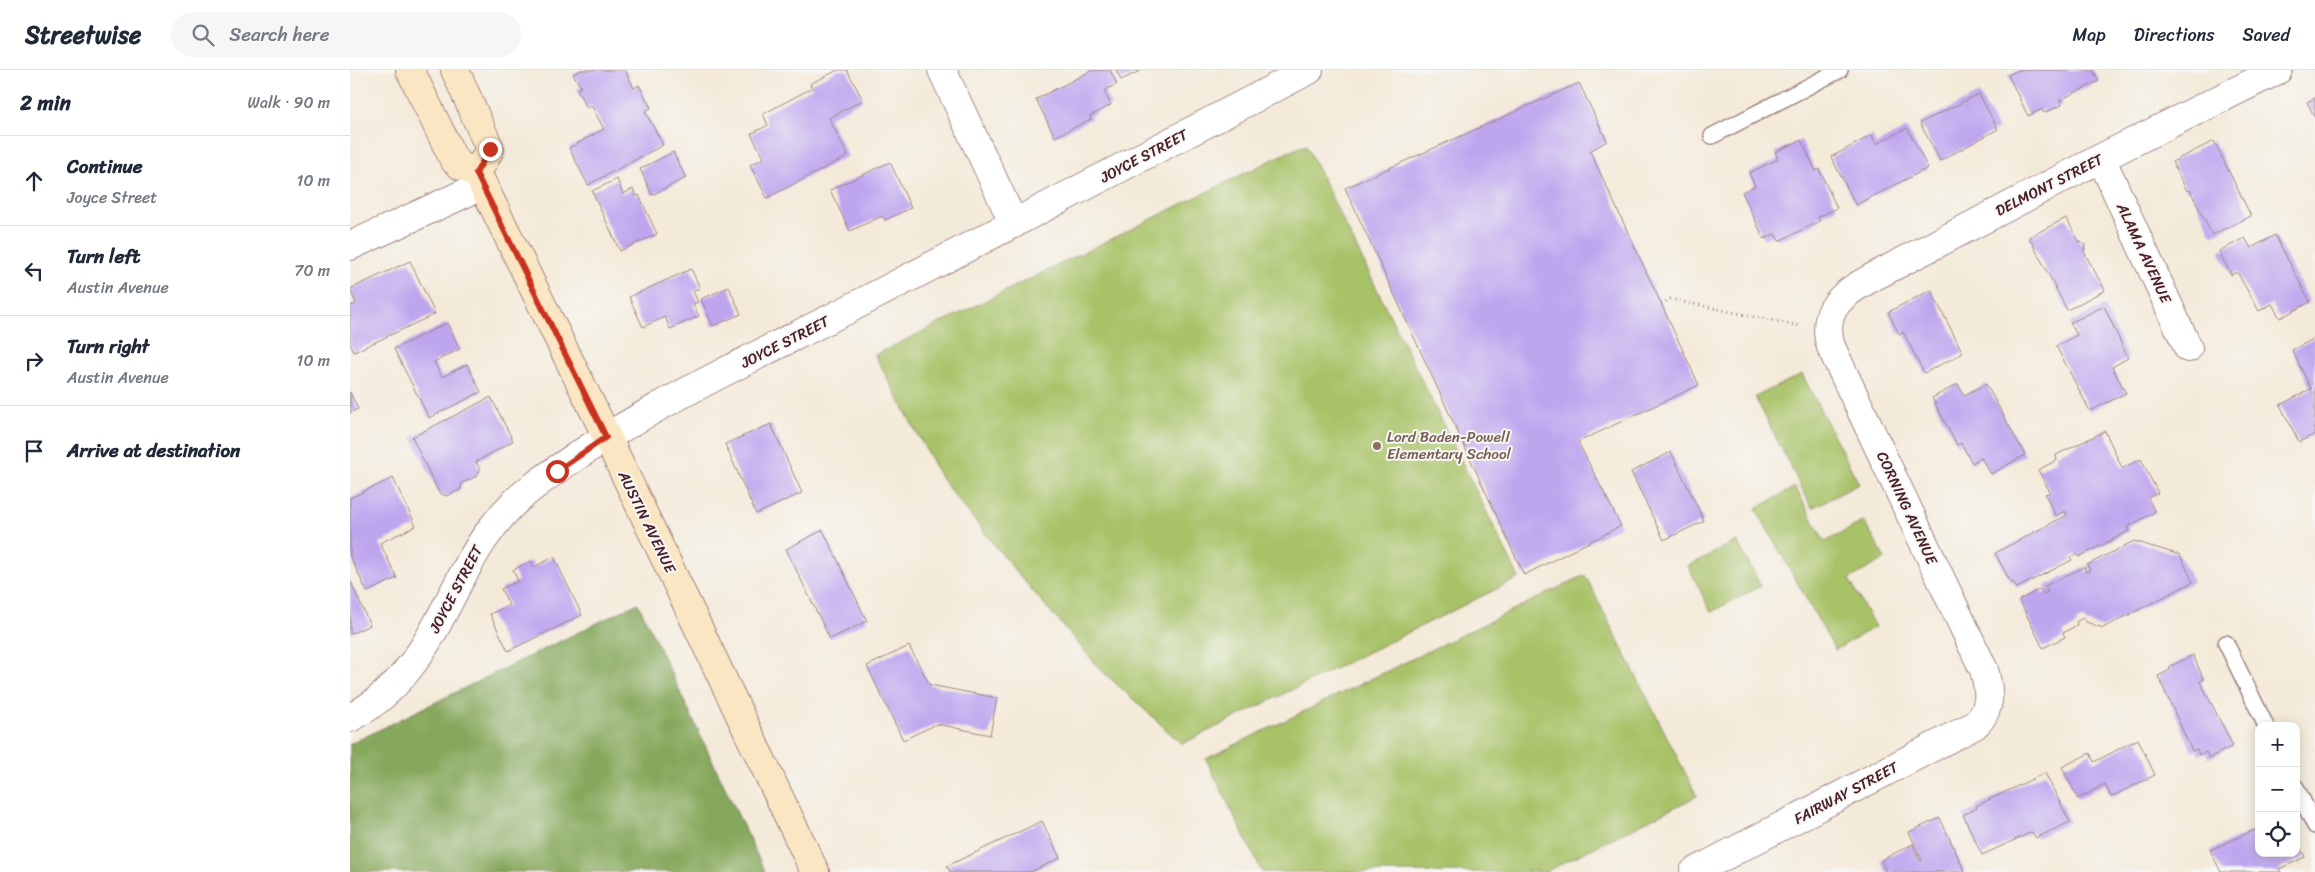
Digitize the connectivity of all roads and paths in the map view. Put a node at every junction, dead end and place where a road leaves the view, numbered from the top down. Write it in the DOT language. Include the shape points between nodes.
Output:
graph roads {
  1 [pos="410,70"];
  2 [pos="455,70"];
  3 [pos="942,70"];
  4 [pos="1309,70"];
  5 [pos="1840,70"];
  6 [pos="2278,70"];
  7 [pos="1712,136"];
  8 [pos="2100,158"];
  9 [pos="480,179"];
  10 [pos="1014,224"];
  11 [pos="350,246"];
  12 [pos="1661,304"];
  13 [pos="1831,313"];
  14 [pos="1804,327"];
  15 [pos="2188,348"];
  16 [pos="606,437"];
  17 [pos="2226,643"];
  18 [pos="1988,704"];
  19 [pos="350,718"];
  20 [pos="2264,722"];
  21 [pos="2300,795"];
  22 [pos="2315,826"];
  23 [pos="815,872"];
  24 [pos="1694,872"];
  1 -- 9 [label="main road" via="454,160"];
  2 -- 9 [label="main road" via="490,149"];
  3 -- 10 [label="street"];
  4 -- 10 [label="street, JOYCE STREET"];
  5 -- 7 [label="lane"];
  6 -- 8 [label="street, DELMONT STREET"];
  8 -- 13 [label="street, DELMONT STREET" via="1849,289 1838,299"];
  8 -- 15 [label="street, ALAMA AVENUE"];
  9 -- 11 [label="street"];
  9 -- 16 [label="main road, AUSTIN AVENUE"];
  10 -- 16 [label="street, JOYCE STREET"];
  12 -- 14 [label="path" via="1670,299"];
  13 -- 18 [label="street, CORNING AVENUE" via="1827,334 1831,347 1984,670 1989,686"];
  16 -- 19 [label="street, JOYCE STREET" via="529,490 498,520 472,556 445,613 420,655 386,693"];
  16 -- 23 [label="main road, AUSTIN AVENUE"];
  17 -- 20 [label="lane"];
  18 -- 24 [label="street, FAIRWAY STREET" via="1983,717 1975,725"];
  21 -- 22 [label="lane"];
}
